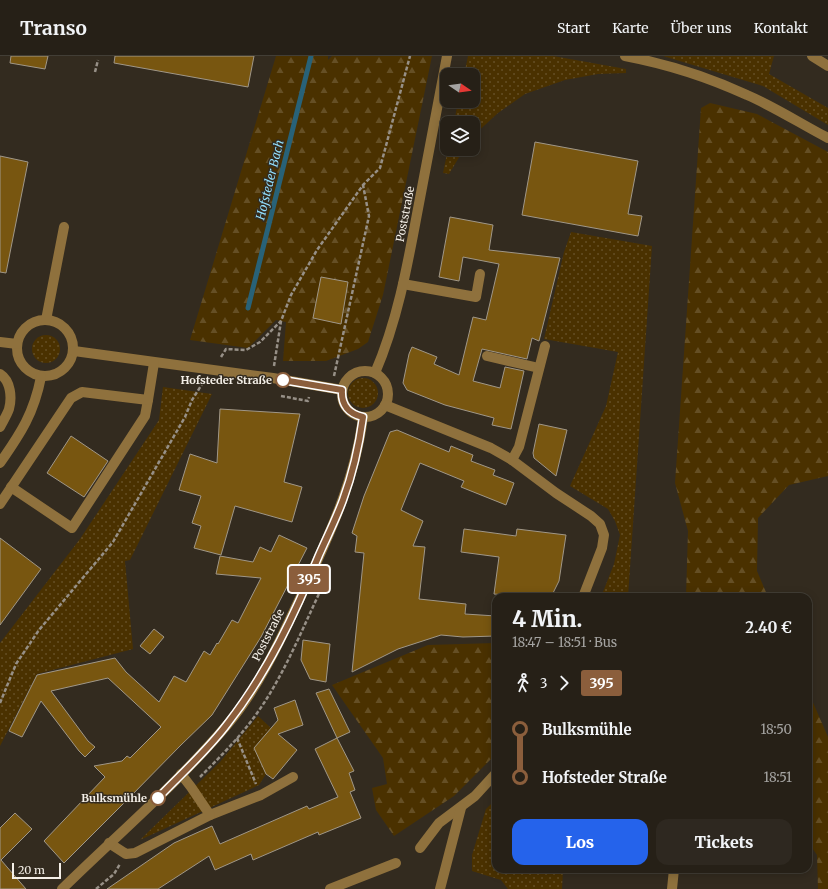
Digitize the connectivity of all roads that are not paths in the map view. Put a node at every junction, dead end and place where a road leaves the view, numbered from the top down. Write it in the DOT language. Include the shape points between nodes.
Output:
graph roads {
  1 [pos="447,56"];
  2 [pos="625,56"];
  3 [pos="812,56"];
  4 [pos="828,66"];
  5 [pos="828,138"];
  6 [pos="64,227"];
  7 [pos="480,274"];
  8 [pos="403,284"];
  9 [pos="46,320"];
  10 [pos="0,342"];
  11 [pos="17,344"];
  12 [pos="545,346"];
  13 [pos="74,351"];
  14 [pos="486,356"];
  15 [pos="154,363"];
  16 [pos="539,368"];
  17 [pos="375,373"];
  18 [pos="0,374"];
  19 [pos="41,377"];
  20 [pos="337,389"];
  21 [pos="148,400"];
  22 [pos="385,406"];
  23 [pos="363,417"];
  24 [pos="0,427"];
  25 [pos="512,460"];
  26 [pos="0,463"];
  27 [pos="11,487"];
  28 [pos="0,504"];
  29 [pos="585,593"];
  30 [pos="181,774"];
  31 [pos="294,777"];
  32 [pos="492,777"];
  33 [pos="461,808"];
  34 [pos="210,815"];
  35 [pos="109,843"];
  36 [pos="420,848"];
  37 [pos="396,863"];
  38 [pos="674,873"];
  39 [pos="350,885"];
  40 [pos="62,889"];
  41 [pos="330,889"];
  42 [pos="440,889"];
  43 [pos="672,889"];
  1 -- 8 [label="street, Poststraße"];
  2 -- 5 [label="street" via="678,68 748,95"];
  3 -- 4 [label="street"];
  6 -- 9 [label="street"];
  7 -- 8 [label="street" via="476,297"];
  8 -- 17 [label="street, Poststraße" via="385,351"];
  9 -- 11 [label="street" via="30,324 19,335"];
  9 -- 13 [label="street" via="64,327 73,341"];
  10 -- 11 [label="street"];
  11 -- 19 [label="street" via="18,358 22,365 34,375"];
  12 -- 16 [label="street"];
  13 -- 15 [label="street"];
  13 -- 19 [label="street" via="69,364 63,370 49,377"];
  14 -- 16 [label="street"];
  15 -- 20 [label="street"];
  15 -- 21 [label="street"];
  16 -- 25 [label="street" via="519,447"];
  17 -- 20 [label="street" via="362,370 356,372"];
  17 -- 22 [label="street" via="382,377 386,384 388,398"];
  18 -- 24 [label="street" via="5,377 10,396 9,411"];
  19 -- 26 [label="street" via="30,414"];
  20 -- 23 [label="street" via="346,408"];
  21 -- 27 [label="street" via="82,392 71,398"];
  21 -- 27 [label="street" via="145,416 72,528"];
  22 -- 23 [label="street" via="376,415"];
  22 -- 25 [label="street" via="491,448"];
  23 -- 30 [label="street, Poststraße" via="360,443 343,500 284,633 253,689 228,724"];
  25 -- 29 [label="street" via="600,524 604,535 602,548"];
  27 -- 28 [label="street"];
  30 -- 34 [label="street"];
  30 -- 35 [label="street, Poststraße"];
  31 -- 34 [label="street" via="261,796"];
  32 -- 33 [label="street"];
  33 -- 36 [label="street" via="439,823"];
  33 -- 42 [label="street"];
  34 -- 35 [label="street" via="135,853 126,854"];
  35 -- 40 [label="street, Poststraße"];
  37 -- 39 [label="street"];
  38 -- 43 [label="street"];
  39 -- 41 [label="street"];
}
